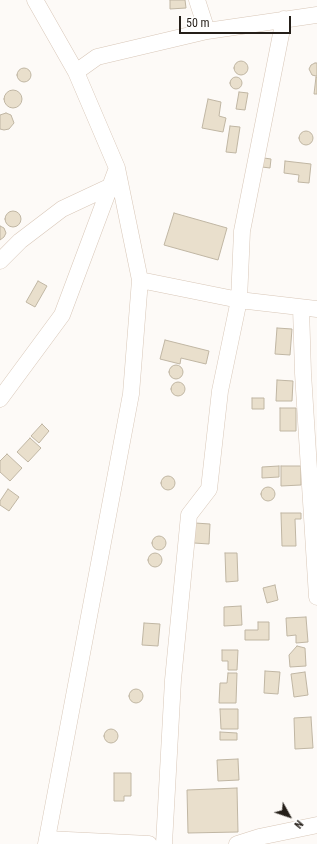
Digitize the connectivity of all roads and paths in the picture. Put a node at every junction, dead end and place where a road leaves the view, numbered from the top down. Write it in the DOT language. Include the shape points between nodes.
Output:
graph roads {
  1 [pos="35,0"];
  2 [pos="197,0"];
  3 [pos="317,15"];
  4 [pos="284,19"];
  5 [pos="207,31"];
  6 [pos="76,72"];
  7 [pos="117,168"];
  8 [pos="110,187"];
  9 [pos="0,261"];
  10 [pos="140,280"];
  11 [pos="239,300"];
  12 [pos="301,308"];
  13 [pos="317,310"];
  14 [pos="0,399"];
  15 [pos="317,597"];
  16 [pos="317,825"];
  17 [pos="47,841"];
  18 [pos="259,841"];
  19 [pos="150,844"];
  20 [pos="164,844"];
  21 [pos="237,844"];
  1 -- 6 [label="street"];
  2 -- 5 [label="street"];
  3 -- 4 [label="street"];
  4 -- 5 [label="street"];
  4 -- 11 [label="street" via="242,231"];
  5 -- 6 [label="street" via="97,57"];
  6 -- 7 [label="street"];
  7 -- 8 [label="street"];
  7 -- 10 [label="street"];
  8 -- 9 [label="street" via="62,209 20,241"];
  8 -- 14 [label="street" via="62,315"];
  10 -- 11 [label="street"];
  10 -- 17 [label="street" via="131,394"];
  11 -- 12 [label="street"];
  11 -- 20 [label="street" via="220,391 209,490 189,515 174,680"];
  12 -- 13 [label="street"];
  12 -- 15 [label="street"];
  16 -- 18 [label="street"];
  17 -- 19 [label="street"];
  18 -- 21 [label="street"];
}
